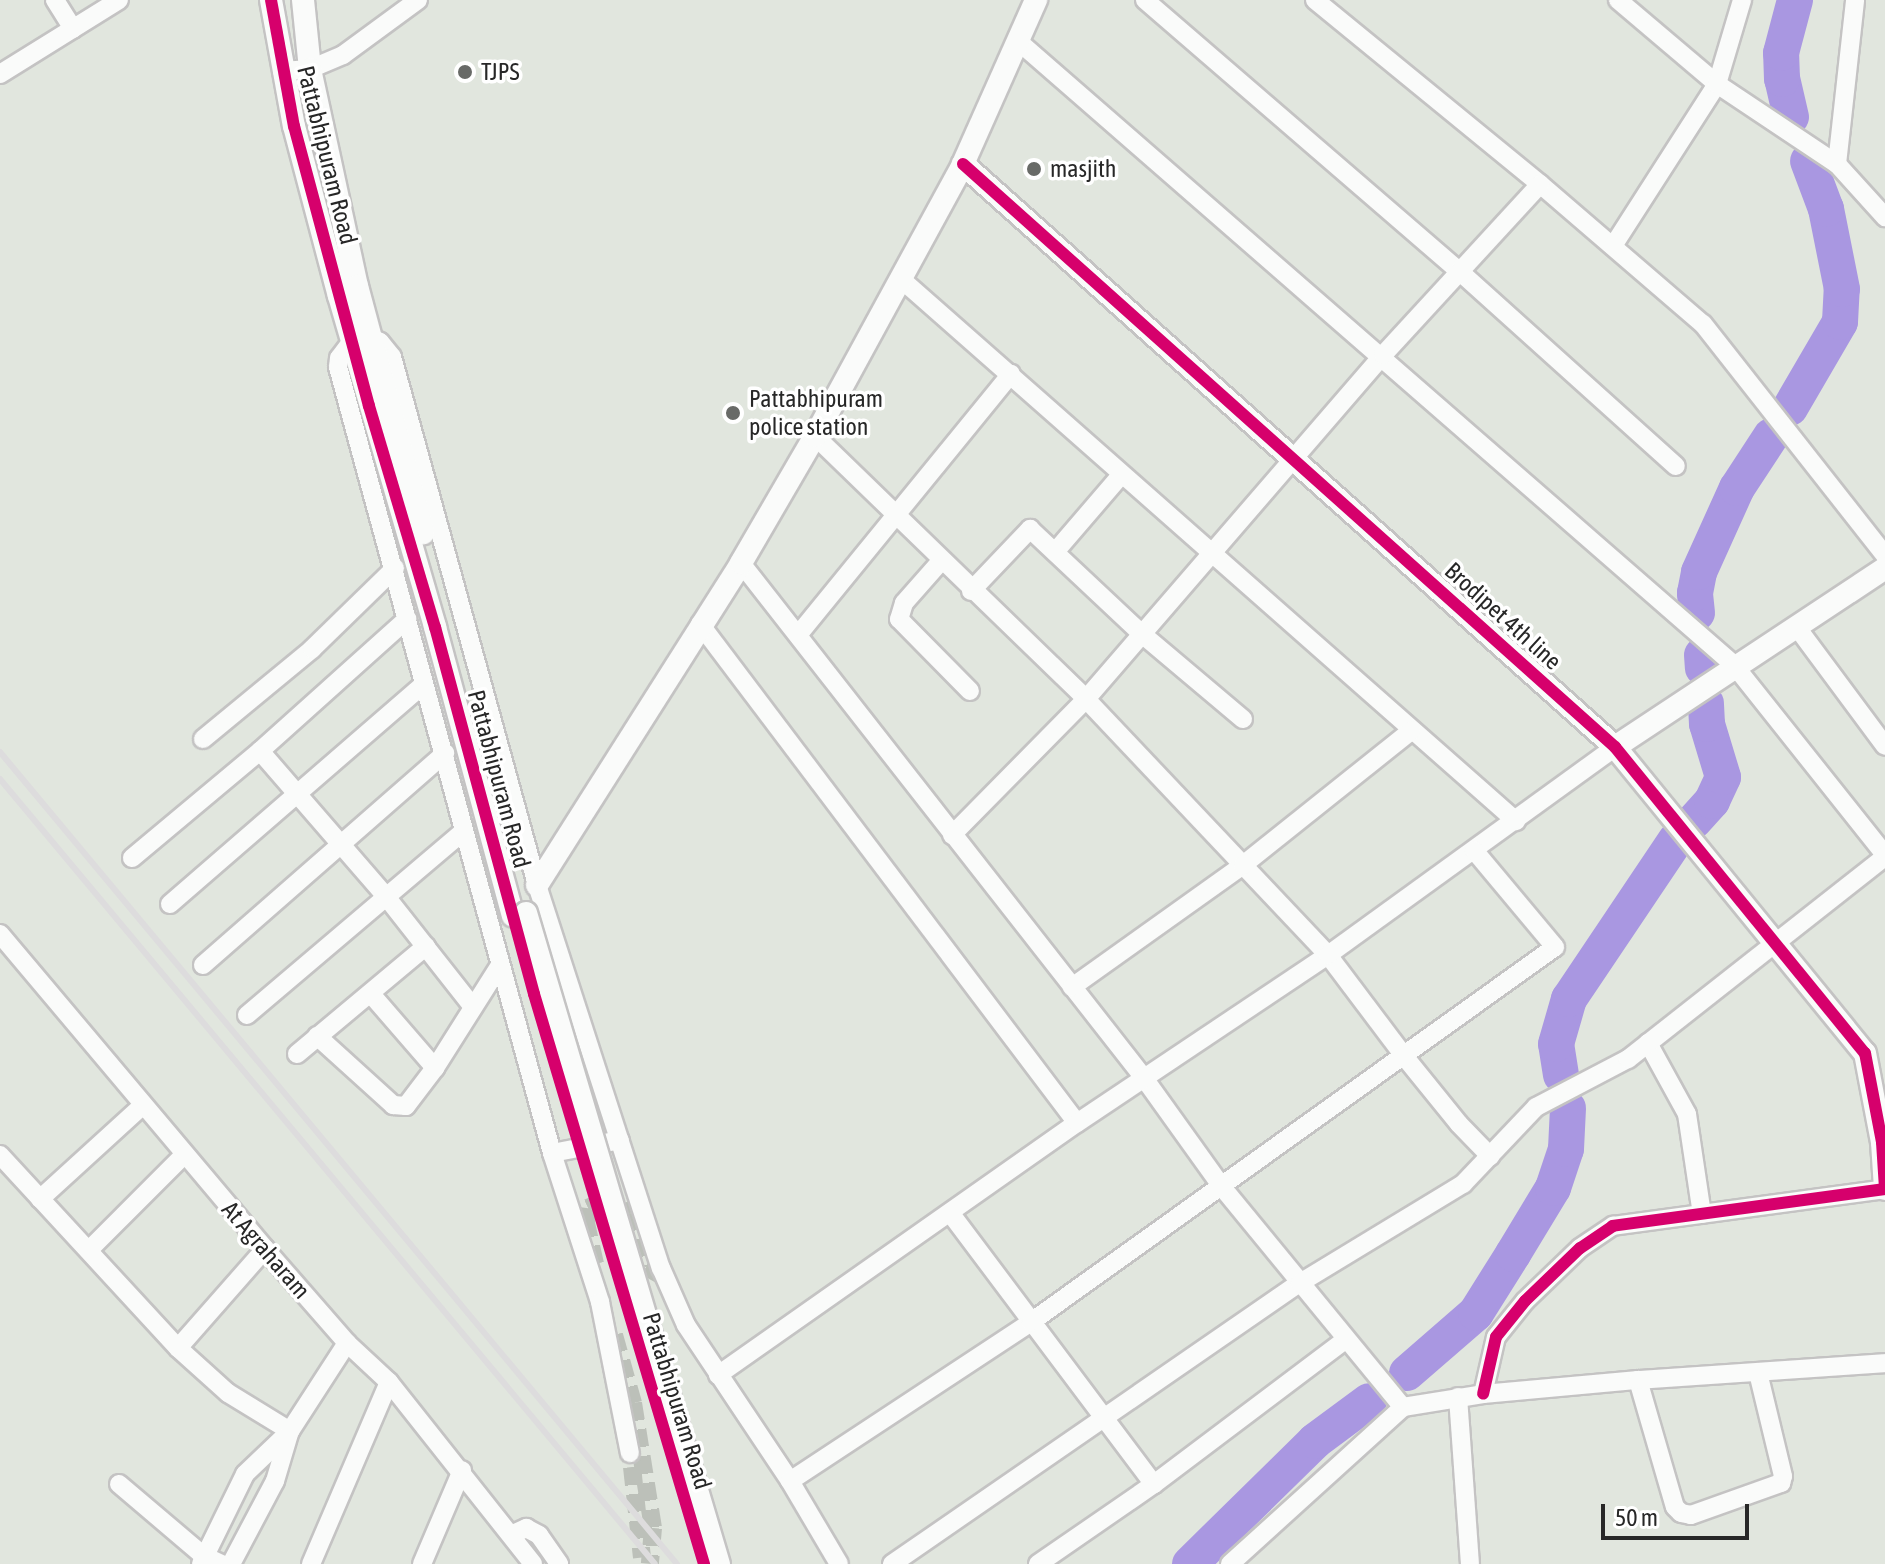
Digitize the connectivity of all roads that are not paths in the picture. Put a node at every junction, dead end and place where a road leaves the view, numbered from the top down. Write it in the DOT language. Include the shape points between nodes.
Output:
graph roads {
  1 [pos="55,0"];
  2 [pos="119,0"];
  3 [pos="271,0"];
  4 [pos="303,0"];
  5 [pos="418,0"];
  6 [pos="1145,0"];
  7 [pos="1315,0"];
  8 [pos="1618,0"];
  9 [pos="1742,0"];
  10 [pos="1855,0"];
  11 [pos="1034,1"];
  12 [pos="73,29"];
  13 [pos="1018,41"];
  14 [pos="310,69"];
  15 [pos="282,71"];
  16 [pos="0,74"];
  17 [pos="1717,84"];
  18 [pos="963,164"];
  19 [pos="1837,164"];
  20 [pos="1540,184"];
  21 [pos="1885,217"];
  22 [pos="1613,246"];
  23 [pos="1458,270"];
  24 [pos="901,279"];
  25 [pos="362,339"];
  26 [pos="1383,355"];
  27 [pos="1011,374"];
  28 [pos="815,436"];
  29 [pos="1294,456"];
  30 [pos="1676,466"];
  31 [pos="1121,475"];
  32 [pos="897,517"];
  33 [pos="1055,552"];
  34 [pos="1212,555"];
  35 [pos="1885,555"];
  36 [pos="941,561"];
  37 [pos="741,563"];
  38 [pos="395,568"];
  39 [pos="1885,568"];
  40 [pos="971,591"];
  41 [pos="407,619"];
  42 [pos="700,624"];
  43 [pos="1796,626"];
  44 [pos="1142,634"];
  45 [pos="798,635"];
  46 [pos="1734,665"];
  47 [pos="424,684"];
  48 [pos="970,691"];
  49 [pos="1086,699"];
  50 [pos="1243,719"];
  51 [pos="1412,730"];
  52 [pos="203,739"];
  53 [pos="1885,746"];
  54 [pos="1615,747"];
  55 [pos="260,751"];
  56 [pos="445,753"];
  57 [pos="299,794"];
  58 [pos="1516,821"];
  59 [pos="463,832"];
  60 [pos="952,835"];
  61 [pos="343,845"];
  62 [pos="1474,850"];
  63 [pos="1885,856"];
  64 [pos="132,858"];
  65 [pos="1243,865"];
  66 [pos="537,885"];
  67 [pos="388,899"];
  68 [pos="170,904"];
  69 [pos="519,915"];
  70 [pos="0,934"];
  71 [pos="1776,941"];
  72 [pos="426,946"];
  73 [pos="1328,955"];
  74 [pos="203,965"];
  75 [pos="500,965"];
  76 [pos="1072,987"];
  77 [pos="371,994"];
  78 [pos="473,1007"];
  79 [pos="247,1015"];
  80 [pos="317,1036"];
  81 [pos="1648,1043"];
  82 [pos="297,1054"];
  83 [pos="1404,1056"];
  84 [pos="435,1068"];
  85 [pos="1144,1078"];
  86 [pos="143,1105"];
  87 [pos="1077,1123"];
  88 [pos="620,1140"];
  89 [pos="1883,1141"];
  90 [pos="552,1153"];
  91 [pos="0,1155"];
  92 [pos="184,1155"];
  93 [pos="1490,1156"];
  94 [pos="1222,1187"];
  95 [pos="1885,1189"];
  96 [pos="40,1199"];
  97 [pos="951,1214"];
  98 [pos="1702,1214"];
  99 [pos="90,1249"];
  100 [pos="265,1249"];
  101 [pos="1300,1283"];
  102 [pos="1031,1322"];
  103 [pos="1345,1340"];
  104 [pos="347,1343"];
  105 [pos="178,1348"];
  106 [pos="1885,1363"];
  107 [pos="1758,1373"];
  108 [pos="718,1375"];
  109 [pos="1638,1380"];
  110 [pos="389,1382"];
  111 [pos="1483,1394"];
  112 [pos="1458,1397"];
  113 [pos="1403,1407"];
  114 [pos="1105,1418"];
  115 [pos="290,1431"];
  116 [pos="630,1453"];
  117 [pos="462,1470"];
  118 [pos="790,1481"];
  119 [pos="119,1484"];
  120 [pos="1154,1484"];
  121 [pos="511,1535"];
  122 [pos="209,1561"];
  123 [pos="231,1564"];
  124 [pos="311,1564"];
  125 [pos="422,1564"];
  126 [pos="533,1564"];
  127 [pos="559,1564"];
  128 [pos="704,1564"];
  129 [pos="719,1564"];
  130 [pos="839,1564"];
  131 [pos="892,1564"];
  132 [pos="1038,1564"];
  133 [pos="1230,1564"];
  134 [pos="1470,1564"];
  1 -- 12 [label="street"];
  2 -- 12 [label="street"];
  3 -- 15 [label="street, Pattabhipuram Road"];
  4 -- 14 [label="street, Pattabhipuram Road"];
  5 -- 14 [label="street" via="343,55"];
  6 -- 23 [label="street"];
  7 -- 20 [label="street"];
  8 -- 17 [label="street"];
  9 -- 17 [label="street"];
  10 -- 19 [label="street"];
  11 -- 13 [label="street"];
  12 -- 16 [label="street"];
  13 -- 18 [label="street"];
  13 -- 26 [label="street"];
  14 -- 15 [label="street"];
  14 -- 25 [label="street, Pattabhipuram Road"];
  15 -- 25 [label="street, Pattabhipuram Road"];
  17 -- 19 [label="street"];
  17 -- 22 [label="street"];
  18 -- 24 [label="street"];
  18 -- 29 [label="street, Brodipet 4th line"];
  19 -- 21 [label="street"];
  20 -- 22 [label="street"];
  20 -- 23 [label="street"];
  22 -- 35 [label="street" via="1703,324"];
  23 -- 26 [label="street"];
  23 -- 30 [label="street"];
  24 -- 27 [label="street"];
  24 -- 28 [label="street"];
  25 -- 38 [label="street" via="339,358 338,367"];
  25 -- 66 [label="street" via="380,342 392,357"];
  25 -- 69 [label="street, Pattabhipuram Road"];
  26 -- 29 [label="street"];
  26 -- 46 [label="street"];
  27 -- 31 [label="street"];
  27 -- 32 [label="street"];
  28 -- 32 [label="street"];
  28 -- 37 [label="street"];
  29 -- 34 [label="street"];
  29 -- 54 [label="street, Brodipet 4th line"];
  31 -- 33 [label="street"];
  31 -- 34 [label="street"];
  32 -- 36 [label="street"];
  32 -- 45 [label="street"];
  33 -- 40 [label="street" via="1030,529"];
  33 -- 44 [label="street"];
  34 -- 44 [label="street"];
  34 -- 51 [label="street"];
  36 -- 40 [label="street"];
  36 -- 48 [label="street" via="904,603 899,619"];
  37 -- 42 [label="street"];
  37 -- 45 [label="street"];
  38 -- 41 [label="street"];
  38 -- 52 [label="street" via="312,649"];
  39 -- 43 [label="street"];
  40 -- 49 [label="street"];
  41 -- 47 [label="street"];
  41 -- 55 [label="street"];
  42 -- 66 [label="street"];
  42 -- 87 [label="street"];
  43 -- 46 [label="street"];
  43 -- 53 [label="street"];
  44 -- 49 [label="street"];
  44 -- 50 [label="street"];
  45 -- 60 [label="street"];
  46 -- 54 [label="street"];
  46 -- 63 [label="street"];
  47 -- 56 [label="street"];
  47 -- 57 [label="street"];
  49 -- 60 [label="street"];
  49 -- 65 [label="street"];
  51 -- 58 [label="street"];
  51 -- 65 [label="street"];
  54 -- 58 [label="street"];
  54 -- 71 [label="street, Brodipet 4th line"];
  55 -- 57 [label="street"];
  55 -- 64 [label="street"];
  56 -- 59 [label="street"];
  56 -- 61 [label="street"];
  57 -- 61 [label="street"];
  57 -- 68 [label="street"];
  58 -- 62 [label="street"];
  59 -- 67 [label="street"];
  59 -- 75 [label="street"];
  60 -- 76 [label="street"];
  61 -- 67 [label="street"];
  61 -- 74 [label="street"];
  62 -- 73 [label="street"];
  62 -- 83 [label="street" via="1555,947"];
  63 -- 71 [label="street"];
  65 -- 73 [label="street"];
  65 -- 76 [label="street"];
  66 -- 88 [label="street"];
  67 -- 72 [label="street"];
  67 -- 79 [label="street"];
  69 -- 128 [label="street, Pattabhipuram Road"];
  69 -- 129 [label="street, Pattabhipuram Road, bridge"];
  70 -- 86 [label="street, At Agraharam"];
  71 -- 81 [label="street"];
  71 -- 89 [label="street, Brodipet 4th line" via="1865,1053"];
  72 -- 77 [label="street"];
  72 -- 78 [label="street"];
  73 -- 83 [label="street"];
  73 -- 85 [label="street"];
  75 -- 78 [label="street"];
  75 -- 90 [label="street"];
  76 -- 85 [label="street"];
  77 -- 80 [label="street"];
  77 -- 84 [label="street"];
  78 -- 84 [label="street"];
  80 -- 82 [label="street"];
  80 -- 84 [label="street" via="400,1108"];
  81 -- 93 [label="street" via="1536,1107"];
  81 -- 98 [label="street" via="1687,1114"];
  83 -- 93 [label="street"];
  83 -- 94 [label="street"];
  85 -- 87 [label="street"];
  85 -- 94 [label="street"];
  86 -- 92 [label="street, At Agraharam"];
  86 -- 96 [label="street"];
  87 -- 97 [label="street"];
  88 -- 90 [label="street"];
  88 -- 108 [label="street" via="661,1268 686,1325"];
  89 -- 95 [label="street, Brodipet 4th line"];
  90 -- 116 [label="street" via="600,1302"];
  91 -- 96 [label="street"];
  92 -- 99 [label="street"];
  92 -- 100 [label="street, At Agraharam"];
  93 -- 101 [label="street" via="1463,1184"];
  94 -- 101 [label="street"];
  94 -- 102 [label="street"];
  95 -- 98 [label="street"];
  96 -- 99 [label="street"];
  97 -- 102 [label="street"];
  97 -- 108 [label="street"];
  98 -- 111 [label="street" via="1613,1226 1580,1248 1496,1337"];
  99 -- 105 [label="street"];
  100 -- 104 [label="street, At Agraharam"];
  100 -- 105 [label="street"];
  101 -- 103 [label="street"];
  101 -- 114 [label="street"];
  102 -- 114 [label="street"];
  102 -- 118 [label="street"];
  103 -- 113 [label="street"];
  103 -- 120 [label="street"];
  104 -- 110 [label="street, At Agraharam"];
  104 -- 115 [label="street"];
  105 -- 115 [label="street" via="228,1393"];
  106 -- 107 [label="street"];
  107 -- 109 [label="street"];
  107 -- 109 [label="street" via="1781,1483 1691,1515 1675,1507"];
  108 -- 118 [label="street"];
  109 -- 111 [label="street"];
  110 -- 117 [label="street, At Agraharam"];
  110 -- 124 [label="street"];
  111 -- 112 [label="street"];
  112 -- 113 [label="street"];
  112 -- 134 [label="street"];
  113 -- 133 [label="street"];
  114 -- 120 [label="street"];
  114 -- 131 [label="street"];
  115 -- 122 [label="street" via="245,1474"];
  115 -- 123 [label="street" via="275,1481"];
  117 -- 121 [label="street, At Agraharam"];
  117 -- 125 [label="street"];
  118 -- 130 [label="street"];
  119 -- 122 [label="street"];
  120 -- 132 [label="street"];
  121 -- 126 [label="street, At Agraharam"];
  121 -- 127 [label="street" via="526,1528 539,1535"];
}
